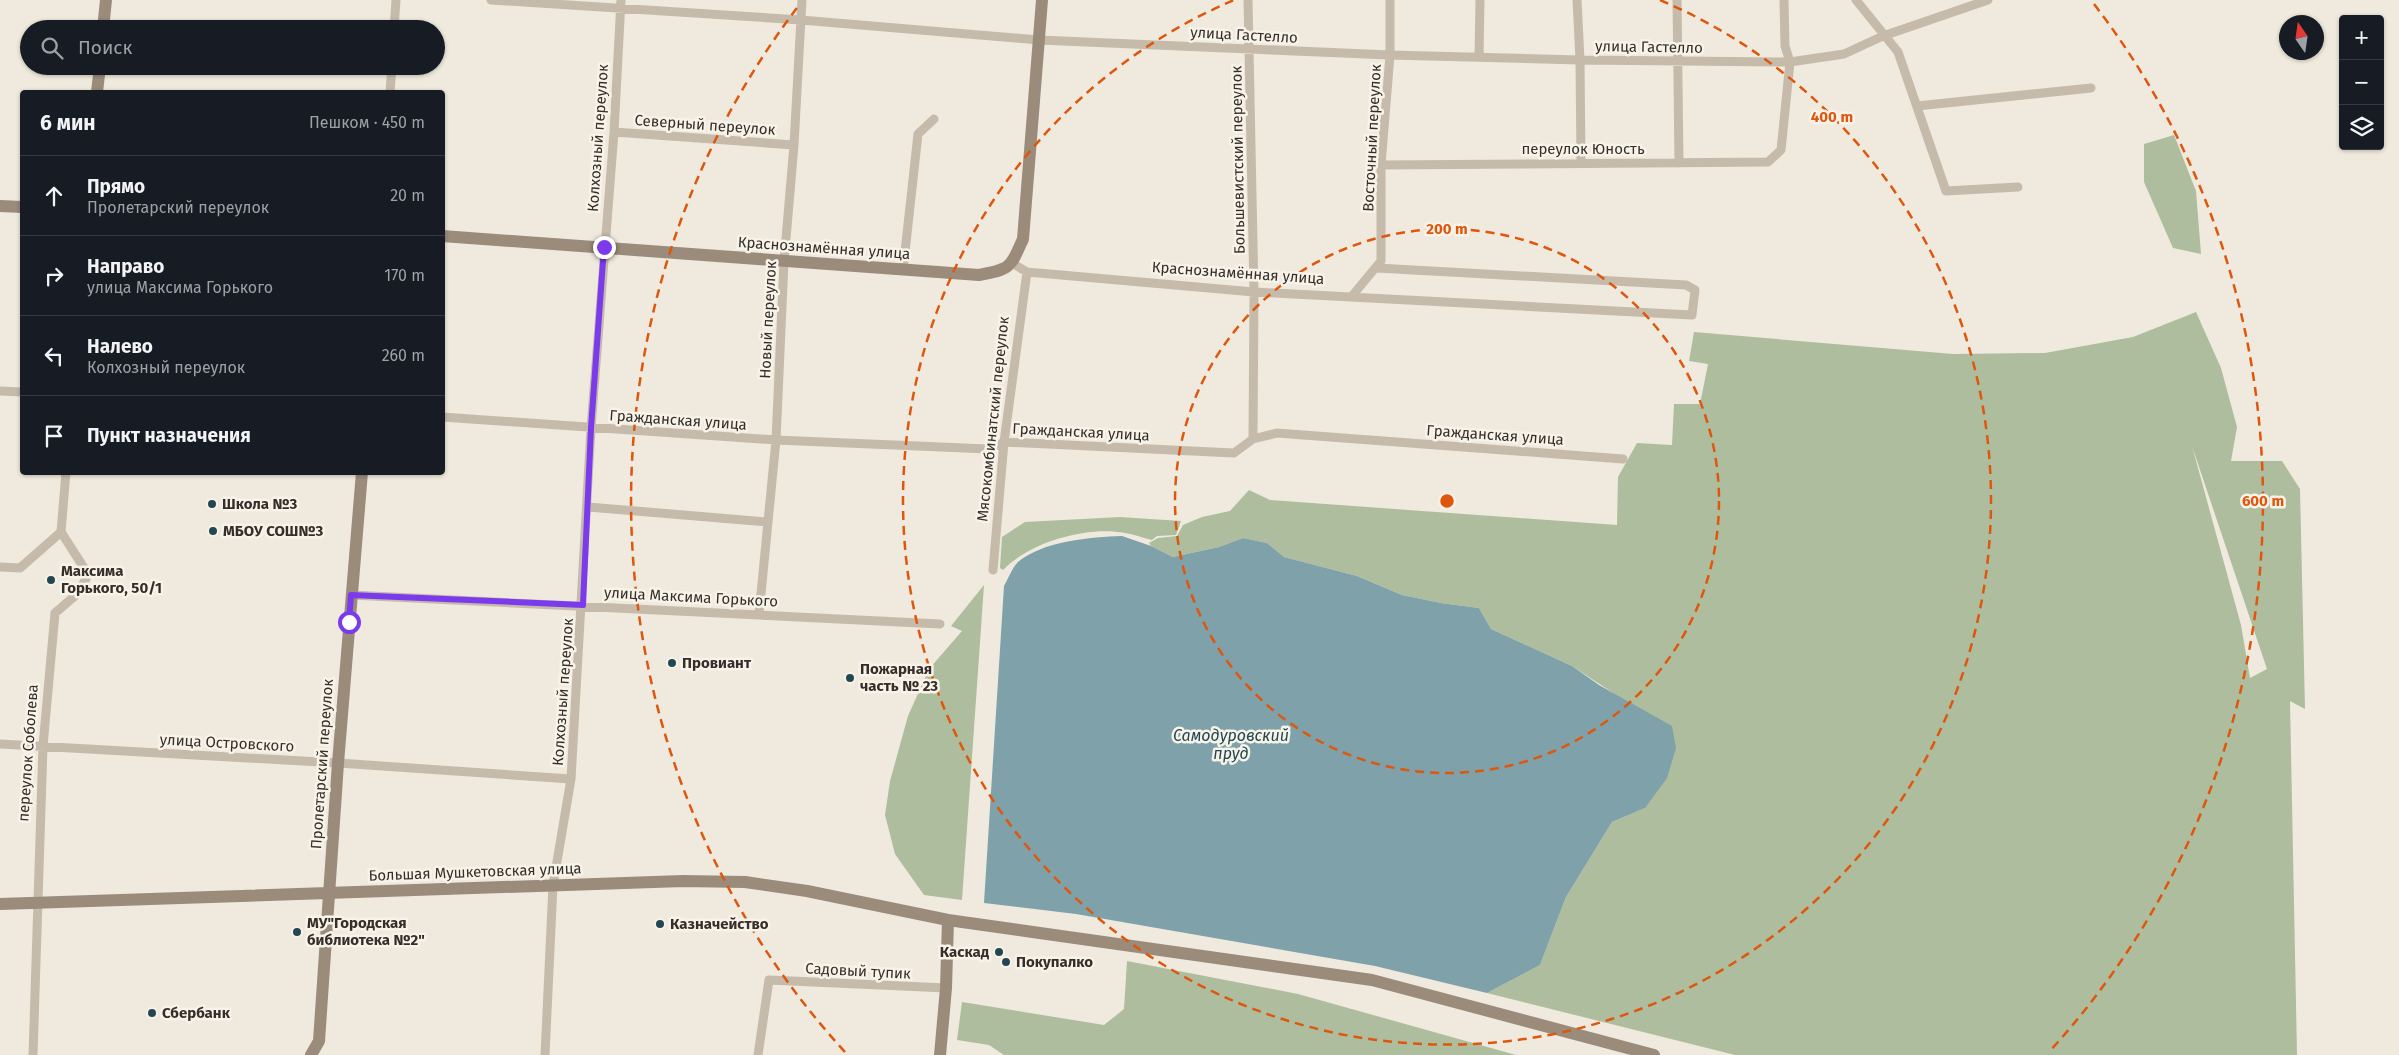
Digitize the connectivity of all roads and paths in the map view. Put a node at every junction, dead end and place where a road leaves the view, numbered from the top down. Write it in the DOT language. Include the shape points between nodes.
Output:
graph roads {
  1 [pos="106,0"];
  2 [pos="396,0"];
  3 [pos="491,0"];
  4 [pos="802,0"];
  5 [pos="1042,0"];
  6 [pos="1248,0"];
  7 [pos="1390,0"];
  8 [pos="1480,0"];
  9 [pos="1577,0"];
  10 [pos="1677,0"];
  11 [pos="1784,0"];
  12 [pos="1856,0"];
  13 [pos="1988,0"];
  14 [pos="620,3"];
  15 [pos="104,20"];
  16 [pos="395,20"];
  17 [pos="801,20"];
  18 [pos="1883,36"];
  19 [pos="1039,40"];
  20 [pos="1250,49"];
  21 [pos="1390,55"];
  22 [pos="1479,57"];
  23 [pos="1580,60"];
  24 [pos="1678,62"];
  25 [pos="1790,62"];
  26 [pos="99,75"];
  27 [pos="391,75"];
  28 [pos="2091,88"];
  29 [pos="97,90"];
  30 [pos="390,90"];
  31 [pos="1917,106"];
  32 [pos="934,119"];
  33 [pos="614,132"];
  34 [pos="794,145"];
  35 [pos="1581,163"];
  36 [pos="1679,163"];
  37 [pos="1381,165"];
  38 [pos="2018,187"];
  39 [pos="0,206"];
  40 [pos="20,207"];
  41 [pos="445,236"];
  42 [pos="604,247"];
  43 [pos="784,262"];
  44 [pos="1012,264"];
  45 [pos="1377,268"];
  46 [pos="903,270"];
  47 [pos="1027,272"];
  48 [pos="1254,292"];
  49 [pos="1352,296"];
  50 [pos="0,391"];
  51 [pos="20,392"];
  52 [pos="445,417"];
  53 [pos="591,428"];
  54 [pos="1254,439"];
  55 [pos="776,440"];
  56 [pos="1004,442"];
  57 [pos="1624,459"];
  58 [pos="66,475"];
  59 [pos="362,475"];
  60 [pos="588,507"];
  61 [pos="768,522"];
  62 [pos="62,532"];
  63 [pos="0,566"];
  64 [pos="993,570"];
  65 [pos="351,595"];
  66 [pos="583,605"];
  67 [pos="759,614"];
  68 [pos="940,624"];
  69 [pos="0,744"];
  70 [pos="43,746"];
  71 [pos="338,763"];
  72 [pos="571,779"];
  73 [pos="553,886"];
  74 [pos="330,894"];
  75 [pos="37,903"];
  76 [pos="0,904"];
  77 [pos="948,920"];
  78 [pos="946,988"];
  79 [pos="33,1055"];
  80 [pos="311,1055"];
  81 [pos="545,1055"];
  82 [pos="758,1055"];
  83 [pos="940,1055"];
  84 [pos="1654,1055"];
  1 -- 15 [label="main road"];
  2 -- 16 [label="street"];
  3 -- 14 [label="street, улица Гастелло"];
  4 -- 17 [label="street, Новый переулок"];
  5 -- 19 [label="main road"];
  6 -- 20 [label="street, Большевистский переулок"];
  7 -- 21 [label="street, Восточный переулок"];
  8 -- 22 [label="street"];
  9 -- 23 [label="street"];
  10 -- 24 [label="street"];
  11 -- 25 [label="street" via="1785,46"];
  12 -- 18 [label="street"];
  13 -- 18 [label="street, улица Гастелло"];
  14 -- 17 [label="street, улица Гастелло"];
  14 -- 33 [label="street, Колхозный переулок"];
  17 -- 19 [label="street, улица Гастелло"];
  17 -- 34 [label="street, Новый переулок"];
  18 -- 25 [label="street, улица Гастелло" via="1844,54"];
  18 -- 31 [label="street" via="1898,52"];
  19 -- 20 [label="street, улица Гастелло"];
  19 -- 44 [label="main road" via="1023,240"];
  20 -- 21 [label="street, улица Гастелло"];
  20 -- 48 [label="street, Большевистский переулок"];
  21 -- 22 [label="street, улица Гастелло"];
  21 -- 37 [label="street, Восточный переулок"];
  22 -- 23 [label="street, улица Гастелло"];
  23 -- 24 [label="street, улица Гастелло"];
  23 -- 35 [label="street"];
  24 -- 25 [label="street, улица Гастелло"];
  24 -- 36 [label="street"];
  25 -- 36 [label="street, переулок Юность" via="1781,150 1768,162"];
  26 -- 29 [label="main road"];
  27 -- 30 [label="street"];
  28 -- 31 [label="street"];
  31 -- 38 [label="street" via="1946,191"];
  32 -- 46 [label="street" via="918,134"];
  33 -- 34 [label="street, Северный переулок"];
  33 -- 42 [label="street, Колхозный переулок"];
  34 -- 43 [label="street, Новый переулок"];
  35 -- 36 [label="street, переулок Юность"];
  35 -- 37 [label="street, переулок Юность"];
  37 -- 45 [label="street, Восточный переулок" via="1382,261"];
  39 -- 40 [label="main road"];
  41 -- 42 [label="main road, Краснознамённая улица"];
  42 -- 43 [label="main road, Краснознамённая улица"];
  42 -- 53 [label="street, Колхозный переулок"];
  43 -- 46 [label="main road, Краснознамённая улица"];
  43 -- 55 [label="street, Новый переулок"];
  44 -- 46 [label="main road, Краснознамённая улица" via="1003,270 979,275"];
  44 -- 47 [label="street, Краснознамённая улица"];
  45 -- 49 [label="street"];
  45 -- 49 [label="street, Краснознамённая улица" via="1686,284 1695,290 1696,296 1692,315"];
  47 -- 48 [label="street, Краснознамённая улица"];
  47 -- 56 [label="street, Мясокомбинатский переулок"];
  48 -- 49 [label="street, Краснознамённая улица"];
  48 -- 54 [label="street, Большевистский переулок"];
  50 -- 51 [label="street"];
  52 -- 53 [label="street, Гражданская улица"];
  53 -- 55 [label="street, Гражданская улица"];
  53 -- 60 [label="street, Колхозный переулок"];
  54 -- 56 [label="street, Гражданская улица" via="1234,453"];
  54 -- 57 [label="street, Гражданская улица" via="1277,433"];
  55 -- 56 [label="street, Гражданская улица" via="988,449"];
  55 -- 61 [label="street, Новый переулок"];
  56 -- 64 [label="street, Мясокомбинатский переулок"];
  58 -- 62 [label="street"];
  59 -- 65 [label="main road, Пролетарский переулок"];
  60 -- 61 [label="street"];
  60 -- 66 [label="street, Колхозный переулок"];
  61 -- 67 [label="street, Новый переулок"];
  62 -- 63 [label="street" via="20,568"];
  62 -- 70 [label="street, переулок Соболева" via="86,571 86,579 76,595 55,612"];
  65 -- 66 [label="street, улица Максима Горького"];
  65 -- 71 [label="main road, Пролетарский переулок"];
  66 -- 67 [label="street, улица Максима Горького"];
  66 -- 72 [label="street, Колхозный переулок"];
  67 -- 68 [label="street, улица Максима Горького"];
  69 -- 70 [label="street, улица Островского"];
  70 -- 71 [label="street, улица Островского"];
  70 -- 75 [label="street, переулок Соболева"];
  71 -- 72 [label="street, улица Островского"];
  71 -- 74 [label="main road, Пролетарский переулок"];
  72 -- 73 [label="street, Колхозный переулок"];
  73 -- 74 [label="main road, Большая Мушкетовская улица"];
  73 -- 77 [label="main road, Большая Мушкетовская улица" via="746,882"];
  73 -- 81 [label="street, Колхозный переулок"];
  74 -- 75 [label="main road, Большая Мушкетовская улица"];
  74 -- 80 [label="main road, Пролетарский переулок" via="319,1041"];
  75 -- 76 [label="main road, Большая Мушкетовская улица"];
  75 -- 79 [label="street, переулок Соболева"];
  77 -- 78 [label="main road"];
  77 -- 84 [label="main road, Большая Мушкетовская улица" via="1372,980"];
  78 -- 82 [label="street, Садовый тупик" via="769,980"];
  78 -- 83 [label="main road"];
}
